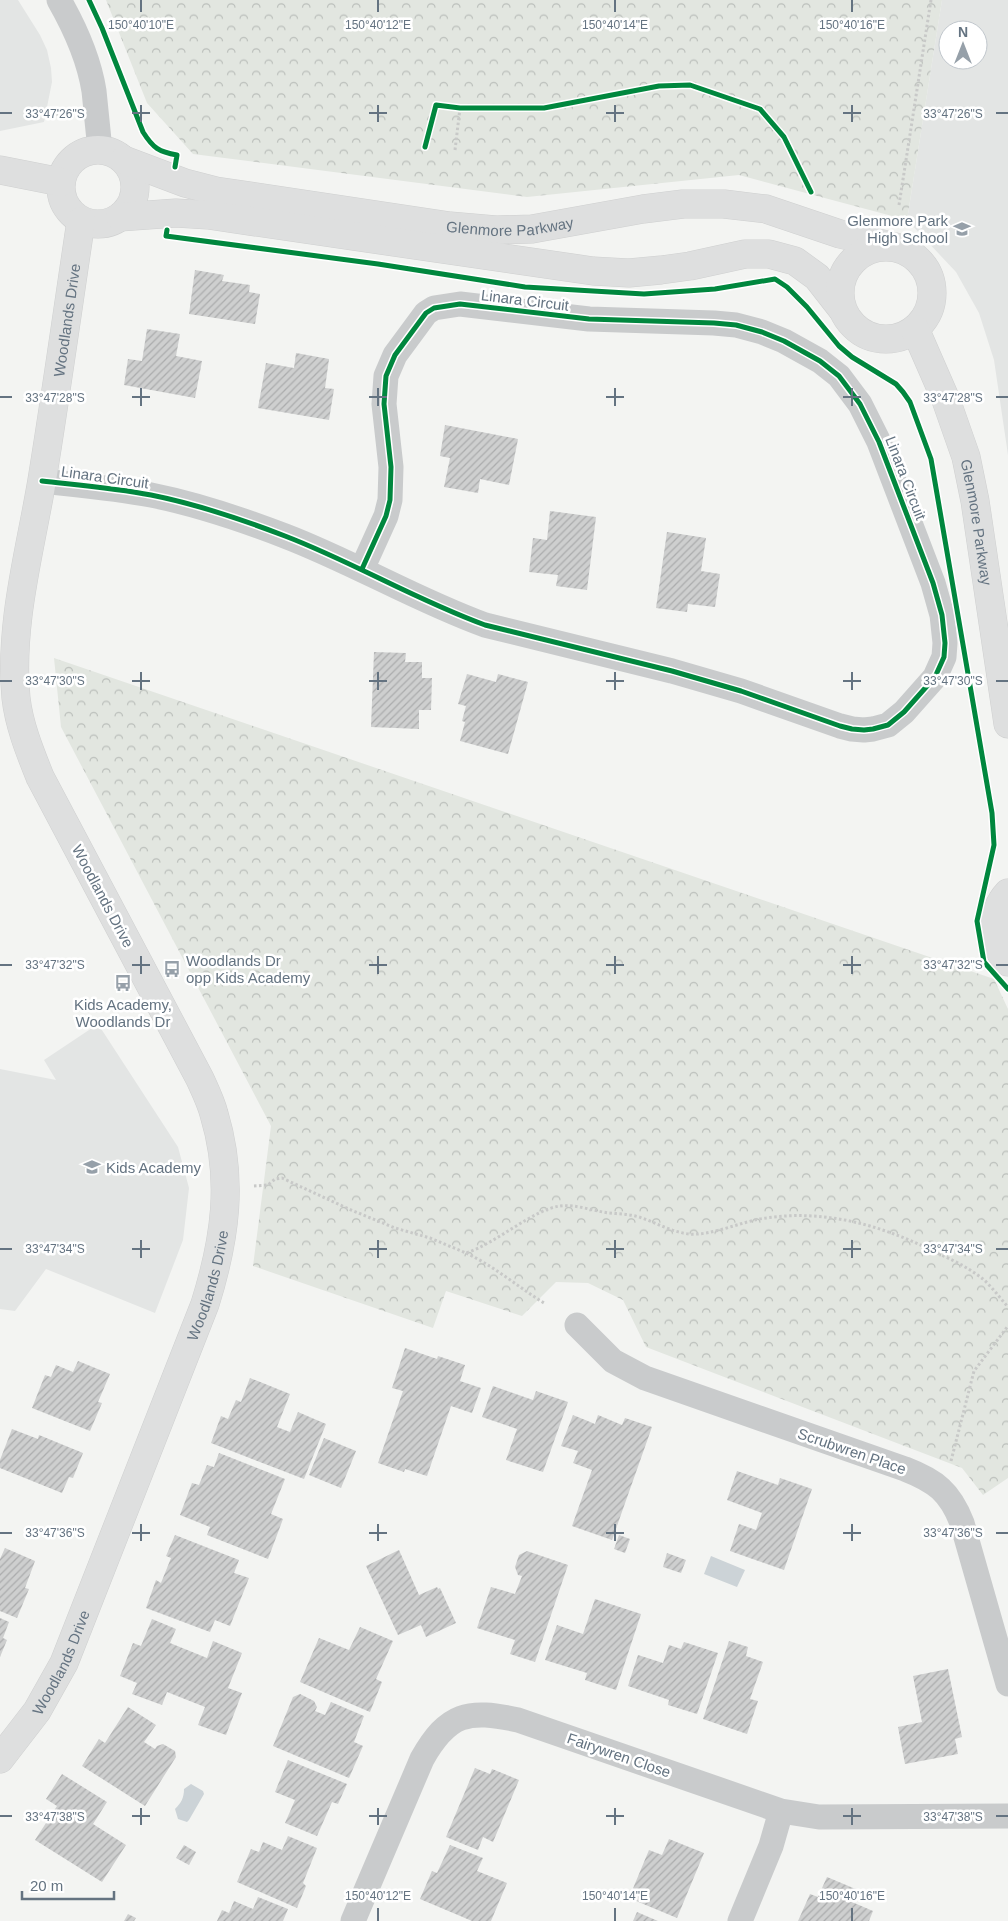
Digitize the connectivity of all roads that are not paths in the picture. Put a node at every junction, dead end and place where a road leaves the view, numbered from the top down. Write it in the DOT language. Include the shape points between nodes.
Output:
graph roads {
  1 [pos="59,0"];
  2 [pos="112,155"];
  3 [pos="0,170"];
  4 [pos="61,182"];
  5 [pos="120,217"];
  6 [pos="81,221"];
  7 [pos="896,248"];
  8 [pos="842,309"];
  9 [pos="915,329"];
  10 [pos="42,481"];
  11 [pos="362,569"];
  12 [pos="1008,724"];
  13 [pos="1008,893"];
  14 [pos="1008,962"];
  15 [pos="577,1324"];
  16 [pos="1007,1674"];
  17 [pos="0,1759"];
  18 [pos="781,1811"];
  19 [pos="1008,1816"];
  20 [pos="353,1921"];
  21 [pos="740,1921"];
  1 -- 2 [label="street" via="83,50"];
  2 -- 4 [label="main road" via="89,151 79,155 64,171"];
  2 -- 5 [label="main road" via="132,170 135,182 129,208"];
  2 -- 7 [label="main road, Glenmore Parkway" via="216,191 450,226 532,229 643,209 683,204 724,204 766,209 840,234"];
  3 -- 4 [label="main road"];
  4 -- 6 [label="main road" via="65,204"];
  5 -- 6 [label="main road" via="102,224"];
  5 -- 8 [label="main road, Glenmore Parkway" via="176,213 223,217 593,271 629,273 661,270 745,254 769,254 795,261 818,277"];
  6 -- 10 [label="main road, Woodlands Drive"];
  7 -- 8 [label="main road" via="865,251 852,260 843,274 840,289"];
  7 -- 9 [label="main road" via="923,264 930,280 932,296 928,311"];
  8 -- 9 [label="main road" via="850,323 863,333 878,338 894,338"];
  9 -- 12 [label="main road, Glenmore Parkway" via="946,400 966,458"];
  10 -- 11 [label="street, Linara Circuit" via="186,503 286,536"];
  10 -- 17 [label="main road, Woodlands Drive" via="16,624 16,700 26,742 40,777 200,1079 214,1114 223,1153 226,1189 223,1234 205,1304 64,1663 37,1711"];
  11 -- 11 [label="street, Linara Circuit" via="485,625 672,670 852,729 873,729 896,720 935,677 944,657 944,630 933,583 879,442 860,404 839,376 820,361 784,341 736,325 563,318 460,304 434,308 426,313 395,355 386,376 384,397 391,467 390,500"];
  13 -- 14 [label="main road" via="998,910 994,926 997,943"];
  15 -- 16 [label="street, Scrubwren Place" via="613,1361 645,1378 921,1475 943,1490 962,1523"];
  18 -- 19 [label="street, Fairywren Close" via="819,1816"];
  18 -- 20 [label="street, Fairywren Close" via="518,1720 479,1714 466,1716 454,1721 431,1742"];
  18 -- 21 [label="street"];
}
